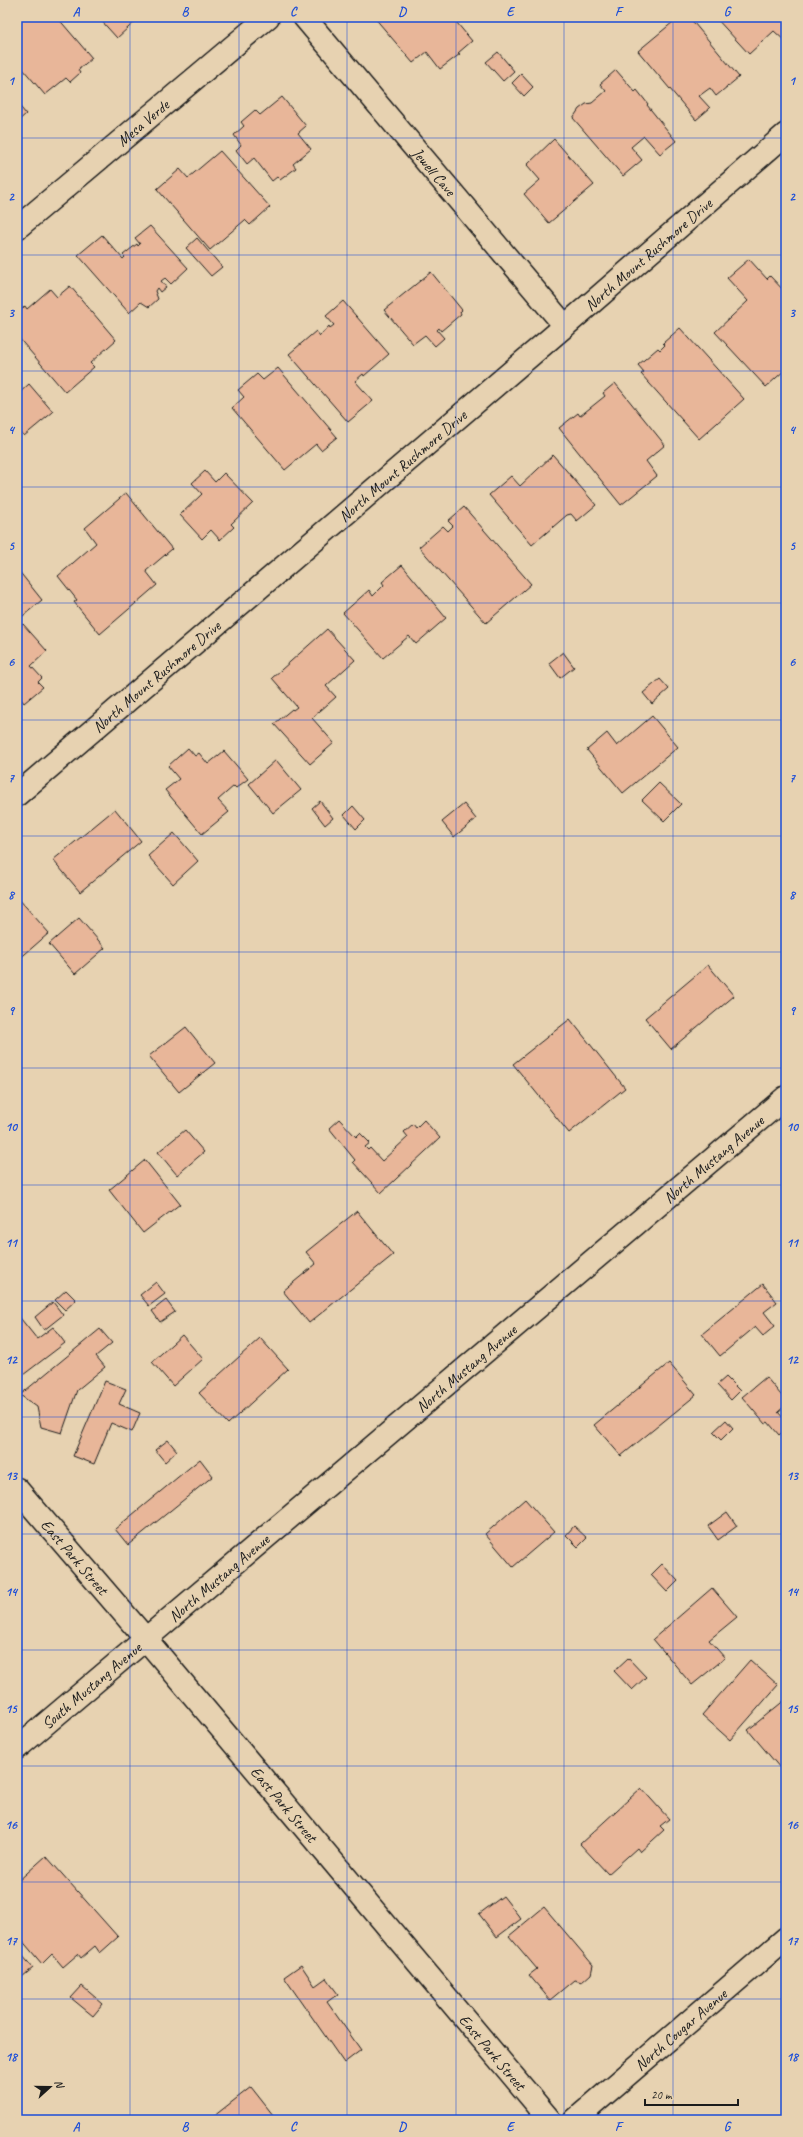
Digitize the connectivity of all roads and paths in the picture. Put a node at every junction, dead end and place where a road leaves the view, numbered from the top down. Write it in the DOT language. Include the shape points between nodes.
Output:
graph roads {
  1 [pos="268,17"];
  2 [pos="304,17"];
  3 [pos="786,134"];
  4 [pos="17,228"];
  5 [pos="565,326"];
  6 [pos="17,795"];
  7 [pos="786,1097"];
  8 [pos="17,1490"];
  9 [pos="146,1638"];
  10 [pos="17,1748"];
  11 [pos="786,1938"];
  12 [pos="550,2120"];
  13 [pos="575,2120"];
  1 -- 4 [label="street, Mesa Verde"];
  2 -- 5 [label="street, Jewell Cave"];
  3 -- 5 [label="street, North Mount Rushmore Drive"];
  5 -- 6 [label="street, North Mount Rushmore Drive"];
  7 -- 9 [label="street, North Mustang Avenue"];
  8 -- 9 [label="street, East Park Street"];
  9 -- 10 [label="street, South Mustang Avenue"];
  9 -- 12 [label="street, East Park Street"];
  11 -- 13 [label="street, North Cougar Avenue"];
}
